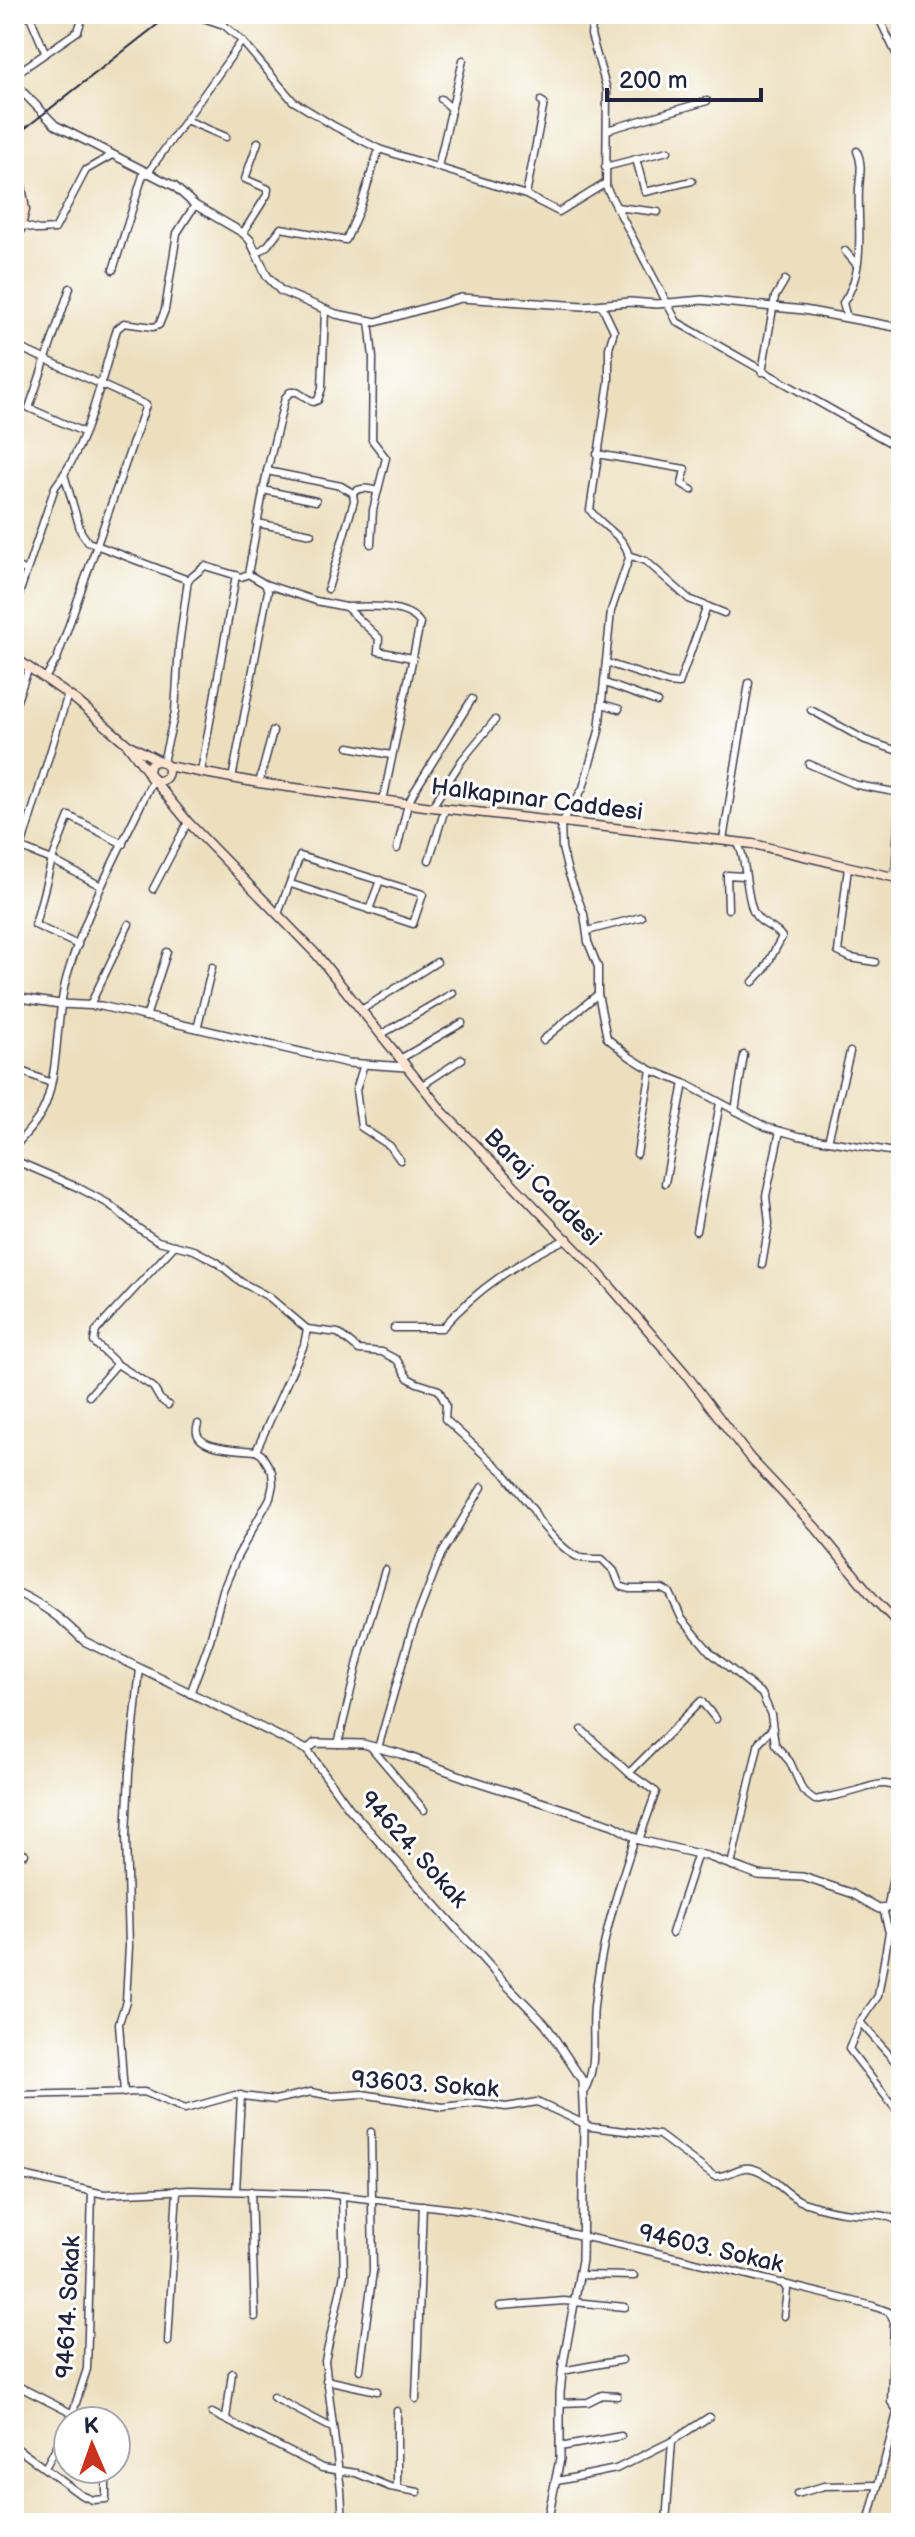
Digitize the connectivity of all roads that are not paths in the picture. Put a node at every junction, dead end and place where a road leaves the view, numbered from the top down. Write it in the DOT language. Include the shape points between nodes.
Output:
graph roads {
  1 [pos="29,14"];
  2 [pos="78,14"];
  3 [pos="191,14"];
  4 [pos="593,14"];
  5 [pos="877,14"];
  6 [pos="242,41"];
  7 [pos="901,43"];
  8 [pos="892,45"];
  9 [pos="45,52"];
  10 [pos="463,60"];
  11 [pos="901,64"];
  12 [pos="14,75"];
  13 [pos="14,83"];
  14 [pos="441,99"];
  15 [pos="541,101"];
  16 [pos="707,101"];
  17 [pos="451,108"];
  18 [pos="186,120"];
  19 [pos="607,130"];
  20 [pos="226,137"];
  21 [pos="258,142"];
  22 [pos="14,143"];
  23 [pos="379,149"];
  24 [pos="668,151"];
  25 [pos="857,151"];
  26 [pos="112,155"];
  27 [pos="636,159"];
  28 [pos="438,167"];
  29 [pos="605,167"];
  30 [pos="145,173"];
  31 [pos="692,181"];
  32 [pos="606,183"];
  33 [pos="14,190"];
  34 [pos="526,195"];
  35 [pos="195,205"];
  36 [pos="616,207"];
  37 [pos="658,212"];
  38 [pos="18,223"];
  39 [pos="243,233"];
  40 [pos="845,251"];
  41 [pos="14,253"];
  42 [pos="256,254"];
  43 [pos="857,265"];
  44 [pos="113,270"];
  45 [pos="785,280"];
  46 [pos="70,288"];
  47 [pos="667,303"];
  48 [pos="601,304"];
  49 [pos="775,307"];
  50 [pos="325,310"];
  51 [pos="847,318"];
  52 [pos="369,320"];
  53 [pos="901,328"];
  54 [pos="14,348"];
  55 [pos="46,361"];
  56 [pos="762,372"];
  57 [pos="99,384"];
  58 [pos="83,432"];
  59 [pos="901,449"];
  60 [pos="597,454"];
  61 [pos="267,471"];
  62 [pos="64,474"];
  63 [pos="263,490"];
  64 [pos="692,490"];
  65 [pos="378,491"];
  66 [pos="353,493"];
  67 [pos="316,501"];
  68 [pos="257,523"];
  69 [pos="311,534"];
  70 [pos="371,544"];
  71 [pos="97,547"];
  72 [pos="628,555"];
  73 [pos="14,566"];
  74 [pos="26,570"];
  75 [pos="248,574"];
  76 [pos="236,575"];
  77 [pos="188,580"];
  78 [pos="265,584"];
  79 [pos="328,589"];
  80 [pos="707,606"];
  81 [pos="346,607"];
  82 [pos="14,609"];
  83 [pos="724,613"];
  84 [pos="14,657"];
  85 [pos="412,658"];
  86 [pos="607,663"];
  87 [pos="29,667"];
  88 [pos="45,678"];
  89 [pos="605,683"];
  90 [pos="749,683"];
  91 [pos="68,694"];
  92 [pos="472,699"];
  93 [pos="657,702"];
  94 [pos="602,704"];
  95 [pos="14,709"];
  96 [pos="619,709"];
  97 [pos="811,710"];
  98 [pos="495,720"];
  99 [pos="273,731"];
  100 [pos="127,744"];
  101 [pos="349,747"];
  102 [pos="901,752"];
  103 [pos="391,755"];
  104 [pos="163,763"];
  105 [pos="809,764"];
  106 [pos="901,771"];
  107 [pos="201,772"];
  108 [pos="152,777"];
  109 [pos="232,779"];
  110 [pos="259,783"];
  111 [pos="900,793"];
  112 [pos="383,801"];
  113 [pos="408,804"];
  114 [pos="432,807"];
  115 [pos="445,809"];
  116 [pos="188,822"];
  117 [pos="561,824"];
  118 [pos="723,840"];
  119 [pos="737,842"];
  120 [pos="123,844"];
  121 [pos="17,847"];
  122 [pos="397,849"];
  123 [pos="52,860"];
  124 [pos="429,860"];
  125 [pos="848,867"];
  126 [pos="744,876"];
  127 [pos="898,879"];
  128 [pos="380,880"];
  129 [pos="291,884"];
  130 [pos="101,886"];
  131 [pos="153,889"];
  132 [pos="728,909"];
  133 [pos="369,910"];
  134 [pos="278,914"];
  135 [pos="641,917"];
  136 [pos="129,924"];
  137 [pos="587,931"];
  138 [pos="78,945"];
  139 [pos="167,952"];
  140 [pos="437,962"];
  141 [pos="875,962"];
  142 [pos="212,967"];
  143 [pos="753,982"];
  144 [pos="453,993"];
  145 [pos="598,994"];
  146 [pos="14,997"];
  147 [pos="60,1004"];
  148 [pos="90,1005"];
  149 [pos="363,1009"];
  150 [pos="146,1017"];
  151 [pos="462,1023"];
  152 [pos="197,1029"];
  153 [pos="382,1034"];
  154 [pos="543,1040"];
  155 [pos="850,1052"];
  156 [pos="744,1055"];
  157 [pos="400,1059"];
  158 [pos="462,1059"];
  159 [pos="364,1064"];
  160 [pos="406,1067"];
  161 [pos="14,1068"];
  162 [pos="651,1070"];
  163 [pos="51,1083"];
  164 [pos="684,1083"];
  165 [pos="421,1086"];
  166 [pos="720,1103"];
  167 [pos="735,1111"];
  168 [pos="780,1131"];
  169 [pos="828,1141"];
  170 [pos="14,1148"];
  171 [pos="901,1153"];
  172 [pos="637,1154"];
  173 [pos="14,1160"];
  174 [pos="400,1160"];
  175 [pos="665,1183"];
  176 [pos="696,1231"];
  177 [pos="568,1238"];
  178 [pos="175,1245"];
  179 [pos="762,1265"];
  180 [pos="394,1328"];
  181 [pos="307,1329"];
  182 [pos="117,1364"];
  183 [pos="89,1396"];
  184 [pos="168,1405"];
  185 [pos="198,1424"];
  186 [pos="256,1451"];
  187 [pos="482,1487"];
  188 [pos="385,1570"];
  189 [pos="14,1591"];
  190 [pos="901,1626"];
  191 [pos="140,1669"];
  192 [pos="190,1694"];
  193 [pos="716,1719"];
  194 [pos="772,1729"];
  195 [pos="582,1730"];
  196 [pos="338,1744"];
  197 [pos="374,1747"];
  198 [pos="307,1750"];
  199 [pos="629,1773"];
  200 [pos="901,1796"];
  201 [pos="424,1810"];
  202 [pos="901,1836"];
  203 [pos="637,1839"];
  204 [pos="14,1851"];
  205 [pos="698,1853"];
  206 [pos="25,1854"];
  207 [pos="731,1865"];
  208 [pos="883,1909"];
  209 [pos="888,1928"];
  210 [pos="672,1933"];
  211 [pos="901,1936"];
  212 [pos="860,2022"];
  213 [pos="901,2068"];
  214 [pos="584,2091"];
  215 [pos="124,2093"];
  216 [pos="14,2095"];
  217 [pos="241,2095"];
  218 [pos="901,2116"];
  219 [pos="584,2125"];
  220 [pos="371,2132"];
  221 [pos="14,2174"];
  222 [pos="177,2190"];
  223 [pos="236,2191"];
  224 [pos="251,2191"];
  225 [pos="92,2192"];
  226 [pos="342,2196"];
  227 [pos="371,2199"];
  228 [pos="423,2205"];
  229 [pos="901,2223"];
  230 [pos="583,2238"];
  231 [pos="580,2275"];
  232 [pos="634,2276"];
  233 [pos="783,2283"];
  234 [pos="575,2303"];
  235 [pos="500,2306"];
  236 [pos="625,2307"];
  237 [pos="784,2316"];
  238 [pos="255,2317"];
  239 [pos="168,2342"];
  240 [pos="622,2360"];
  241 [pos="360,2370"];
  242 [pos="562,2371"];
  243 [pos="232,2373"];
  244 [pos="326,2380"];
  245 [pos="14,2384"];
  246 [pos="377,2391"];
  247 [pos="617,2396"];
  248 [pos="273,2397"];
  249 [pos="901,2398"];
  250 [pos="416,2399"];
  251 [pos="560,2403"];
  252 [pos="76,2405"];
  253 [pos="52,2408"];
  254 [pos="897,2410"];
  255 [pos="397,2411"];
  256 [pos="212,2413"];
  257 [pos="709,2417"];
  258 [pos="226,2419"];
  259 [pos="332,2428"];
  260 [pos="621,2436"];
  261 [pos="672,2441"];
  262 [pos="14,2446"];
  263 [pos="560,2447"];
  264 [pos="52,2455"];
  265 [pos="45,2468"];
  266 [pos="337,2472"];
  267 [pos="52,2473"];
  268 [pos="557,2481"];
  269 [pos="69,2485"];
  270 [pos="106,2485"];
  271 [pos="878,2485"];
  272 [pos="397,2488"];
  273 [pos="418,2492"];
  274 [pos="797,2494"];
  275 [pos="343,2523"];
  276 [pos="547,2523"];
  277 [pos="666,2523"];
  278 [pos="868,2523"];
  1 -- 9 [label="street"];
  2 -- 9 [label="street" via="78,31"];
  3 -- 6 [label="street" via="224,25"];
  4 -- 19 [label="street" via="591,35 607,90"];
  5 -- 8 [label="street"];
  6 -- 18 [label="street"];
  6 -- 23 [label="street" via="293,101"];
  7 -- 8 [label="street"];
  8 -- 11 [label="street"];
  9 -- 12 [label="street"];
  10 -- 17 [label="street"];
  13 -- 26 [label="street" via="55,125"];
  14 -- 17 [label="street"];
  15 -- 34 [label="street"];
  16 -- 19 [label="street"];
  17 -- 28 [label="street"];
  18 -- 20 [label="street"];
  18 -- 30 [label="street"];
  19 -- 29 [label="street"];
  21 -- 39 [label="street" via="245,179 268,189"];
  22 -- 38 [label="main road" via="25,210"];
  23 -- 28 [label="street"];
  23 -- 42 [label="street" via="346,240 281,228"];
  24 -- 27 [label="street"];
  25 -- 43 [label="street" via="862,163"];
  26 -- 30 [label="street"];
  26 -- 38 [label="street" via="86,170 55,229"];
  27 -- 29 [label="street"];
  27 -- 31 [label="street" via="645,192"];
  28 -- 34 [label="street"];
  29 -- 32 [label="street"];
  30 -- 35 [label="street" via="174,186"];
  30 -- 44 [label="street"];
  32 -- 34 [label="street" via="559,212"];
  32 -- 36 [label="street"];
  33 -- 38 [label="main road"];
  35 -- 39 [label="street"];
  35 -- 57 [label="street" via="177,233 159,325 124,323 117,329"];
  36 -- 37 [label="street"];
  36 -- 47 [label="street"];
  38 -- 41 [label="main road"];
  39 -- 42 [label="street"];
  40 -- 43 [label="street"];
  42 -- 50 [label="street" via="281,291"];
  43 -- 51 [label="street" via="854,286 843,303"];
  45 -- 49 [label="street"];
  46 -- 55 [label="street"];
  47 -- 48 [label="street"];
  47 -- 49 [label="street" via="702,300"];
  47 -- 56 [label="street" via="677,322"];
  48 -- 52 [label="street" via="461,298"];
  48 -- 60 [label="street" via="614,331"];
  49 -- 51 [label="street"];
  49 -- 56 [label="street"];
  50 -- 52 [label="street"];
  50 -- 61 [label="street" via="318,400 297,392 285,398"];
  51 -- 53 [label="street"];
  52 -- 65 [label="street" via="372,440 386,458"];
  54 -- 55 [label="street"];
  55 -- 57 [label="street"];
  55 -- 58 [label="street" via="29,408"];
  56 -- 59 [label="street"];
  57 -- 58 [label="street"];
  57 -- 71 [label="street" via="146,405"];
  58 -- 62 [label="street"];
  60 -- 64 [label="street" via="685,469 682,484"];
  60 -- 72 [label="street" via="590,510 621,539"];
  61 -- 63 [label="street"];
  61 -- 66 [label="street"];
  62 -- 71 [label="street" via="81,532"];
  62 -- 74 [label="street"];
  63 -- 67 [label="street"];
  63 -- 68 [label="street"];
  65 -- 66 [label="street"];
  65 -- 70 [label="street"];
  66 -- 79 [label="street"];
  68 -- 69 [label="street"];
  68 -- 75 [label="street"];
  71 -- 77 [label="street"];
  71 -- 88 [label="street" via="57,659"];
  72 -- 80 [label="street" via="646,561 689,599"];
  72 -- 86 [label="street" via="611,611"];
  73 -- 74 [label="street"];
  74 -- 82 [label="street"];
  75 -- 76 [label="street"];
  75 -- 78 [label="street"];
  76 -- 77 [label="street" via="205,566"];
  76 -- 107 [label="street"];
  77 -- 104 [label="street" via="175,712"];
  78 -- 81 [label="street"];
  78 -- 109 [label="street" via="268,591"];
  80 -- 83 [label="street"];
  80 -- 86 [label="street" via="679,684"];
  81 -- 85 [label="street" via="379,638 378,651"];
  81 -- 85 [label="street" via="381,606 416,618 420,623"];
  84 -- 87 [label="main road"];
  85 -- 103 [label="street"];
  86 -- 89 [label="street"];
  87 -- 88 [label="main road"];
  87 -- 95 [label="street"];
  88 -- 91 [label="main road"];
  89 -- 93 [label="street"];
  89 -- 94 [label="street"];
  90 -- 118 [label="street"];
  91 -- 100 [label="main road"];
  91 -- 121 [label="street"];
  92 -- 113 [label="street"];
  94 -- 96 [label="street"];
  94 -- 117 [label="street" via="583,788"];
  97 -- 102 [label="street" via="865,740"];
  98 -- 114 [label="street"];
  99 -- 110 [label="street"];
  100 -- 104 [label="main road, Halkapınar Caddesi"];
  100 -- 108 [label="main road, Baraj Caddesi"];
  101 -- 103 [label="street"];
  103 -- 112 [label="street"];
  104 -- 107 [label="main road, Halkapınar Caddesi"];
  104 -- 108 [label="main road" via="149,767"];
  104 -- 108 [label="main road" via="168,772 164,779"];
  105 -- 111 [label="street" via="857,785"];
  106 -- 111 [label="street"];
  107 -- 109 [label="main road, Halkapınar Caddesi"];
  108 -- 116 [label="main road, Baraj Caddesi"];
  108 -- 120 [label="street"];
  109 -- 110 [label="main road, Halkapınar Caddesi"];
  110 -- 112 [label="main road, Halkapınar Caddesi"];
  111 -- 127 [label="street"];
  112 -- 113 [label="main road, Halkapınar Caddesi"];
  113 -- 114 [label="main road, Halkapınar Caddesi"];
  113 -- 122 [label="street"];
  114 -- 115 [label="main road, Halkapınar Caddesi"];
  115 -- 117 [label="main road, Halkapınar Caddesi"];
  115 -- 124 [label="street"];
  116 -- 131 [label="street"];
  116 -- 134 [label="main road, Baraj Caddesi"];
  117 -- 118 [label="main road, Halkapınar Caddesi"];
  117 -- 137 [label="street" via="562,848"];
  118 -- 119 [label="main road, Halkapınar Caddesi"];
  119 -- 125 [label="main road, Halkapınar Caddesi"];
  119 -- 126 [label="street" via="743,851"];
  120 -- 123 [label="street" via="69,816"];
  120 -- 130 [label="street"];
  121 -- 123 [label="street"];
  123 -- 130 [label="street"];
  123 -- 138 [label="street" via="35,925"];
  125 -- 127 [label="main road, Halkapınar Caddesi"];
  125 -- 141 [label="street" via="838,952"];
  126 -- 132 [label="street" via="727,875"];
  126 -- 143 [label="street" via="754,915 782,937"];
  128 -- 129 [label="street" via="300,856"];
  128 -- 133 [label="street"];
  128 -- 133 [label="street" via="423,894 413,924"];
  129 -- 133 [label="street"];
  129 -- 134 [label="street"];
  130 -- 138 [label="street"];
  134 -- 149 [label="main road, Baraj Caddesi"];
  135 -- 137 [label="street"];
  136 -- 148 [label="street"];
  137 -- 145 [label="street" via="598,967"];
  138 -- 147 [label="street"];
  139 -- 150 [label="street"];
  140 -- 149 [label="street"];
  142 -- 152 [label="street"];
  144 -- 153 [label="street"];
  145 -- 154 [label="street"];
  145 -- 162 [label="street" via="607,1038"];
  146 -- 147 [label="street"];
  147 -- 148 [label="street"];
  147 -- 163 [label="street"];
  148 -- 150 [label="street"];
  149 -- 153 [label="main road, Baraj Caddesi"];
  150 -- 152 [label="street"];
  151 -- 157 [label="street"];
  152 -- 159 [label="street"];
  153 -- 157 [label="main road, Baraj Caddesi"];
  155 -- 169 [label="street"];
  156 -- 167 [label="street"];
  157 -- 160 [label="main road, Baraj Caddesi"];
  158 -- 165 [label="street"];
  159 -- 160 [label="street"];
  159 -- 174 [label="street" via="356,1090 361,1127 390,1146"];
  160 -- 165 [label="main road, Baraj Caddesi"];
  161 -- 163 [label="street"];
  162 -- 164 [label="street"];
  162 -- 172 [label="street"];
  163 -- 170 [label="street" via="45,1105"];
  164 -- 166 [label="street"];
  164 -- 175 [label="street"];
  165 -- 177 [label="main road, Baraj Caddesi"];
  166 -- 167 [label="street"];
  166 -- 176 [label="street"];
  167 -- 168 [label="street"];
  168 -- 169 [label="street"];
  168 -- 179 [label="street" via="766,1196 769,1224"];
  169 -- 171 [label="street"];
  173 -- 178 [label="street" via="79,1188 158,1241"];
  177 -- 180 [label="street" via="507,1270 442,1328"];
  177 -- 190 [label="main road, Baraj Caddesi" via="750,1458"];
  178 -- 181 [label="street" via="217,1262"];
  178 -- 182 [label="street" via="96,1331 94,1342"];
  181 -- 186 [label="street"];
  181 -- 194 [label="street" via="338,1333 359,1350 382,1352 397,1360 408,1378 439,1390 445,1419 503,1472 560,1543 578,1558 602,1559 620,1586 670,1593 682,1619 711,1653 762,1694"];
  182 -- 183 [label="street"];
  182 -- 184 [label="street" via="153,1387"];
  185 -- 186 [label="street" via="197,1438 205,1444"];
  186 -- 192 [label="street" via="272,1472 270,1498 223,1590"];
  187 -- 197 [label="street" via="441,1555"];
  188 -- 196 [label="street"];
  189 -- 191 [label="street, 94624. Sokak" via="61,1617 84,1641"];
  191 -- 192 [label="street, 94624. Sokak"];
  191 -- 215 [label="street" via="126,1836 129,1946 126,2001 119,2023"];
  192 -- 198 [label="street, 94624. Sokak"];
  193 -- 199 [label="street" via="701,1701"];
  194 -- 200 [label="street" via="775,1744 803,1791 815,1800 877,1783 893,1785"];
  194 -- 207 [label="street" via="759,1742"];
  195 -- 199 [label="street"];
  196 -- 197 [label="street"];
  196 -- 198 [label="street" via="315,1743"];
  197 -- 201 [label="street"];
  197 -- 203 [label="street" via="613,1825"];
  198 -- 214 [label="street, 94624. Sokak" via="349,1808 545,2024"];
  199 -- 203 [label="street" via="656,1792"];
  202 -- 208 [label="street" via="888,1908"];
  203 -- 205 [label="street"];
  203 -- 214 [label="street" via="609,1914 594,2008 591,2079"];
  204 -- 206 [label="street"];
  205 -- 207 [label="street"];
  205 -- 210 [label="street"];
  207 -- 208 [label="street" via="758,1875 803,1877"];
  208 -- 209 [label="street"];
  209 -- 211 [label="street"];
  209 -- 212 [label="street" via="878,1996"];
  212 -- 213 [label="street"];
  212 -- 218 [label="street" via="849,2049"];
  214 -- 219 [label="street, 94624. Sokak"];
  215 -- 216 [label="street, 93603. Sokak"];
  215 -- 217 [label="street, 93603. Sokak" via="151,2094 185,2109"];
  217 -- 219 [label="street, 93603. Sokak" via="275,2100 306,2092 362,2094 443,2107 506,2107 532,2101"];
  217 -- 223 [label="street"];
  219 -- 229 [label="street, 93603. Sokak" via="659,2135 714,2176 751,2168 804,2203 886,2215"];
  219 -- 230 [label="street, 94624. Sokak"];
  220 -- 227 [label="street"];
  221 -- 225 [label="street, 94603. Sokak"];
  222 -- 223 [label="street, 94603. Sokak"];
  222 -- 225 [label="street, 94603. Sokak"];
  222 -- 239 [label="street"];
  223 -- 224 [label="street, 94603. Sokak"];
  224 -- 226 [label="street, 94603. Sokak"];
  224 -- 238 [label="street"];
  225 -- 252 [label="street, 94614. Sokak" via="88,2364"];
  226 -- 227 [label="street, 94603. Sokak"];
  226 -- 244 [label="street" via="344,2274 327,2344"];
  227 -- 228 [label="street, 94603. Sokak"];
  227 -- 241 [label="street" via="373,2278"];
  228 -- 230 [label="street, 94603. Sokak" via="504,2217"];
  228 -- 250 [label="street"];
  230 -- 231 [label="street, 94624. Sokak"];
  230 -- 233 [label="street, 94603. Sokak"];
  231 -- 232 [label="street"];
  231 -- 234 [label="street, 94624. Sokak"];
  233 -- 237 [label="street"];
  233 -- 254 [label="street, 94603. Sokak" via="891,2314 891,2402"];
  234 -- 235 [label="street"];
  234 -- 236 [label="street"];
  234 -- 242 [label="street, 94624. Sokak"];
  240 -- 242 [label="street"];
  242 -- 251 [label="street, 94624. Sokak"];
  243 -- 258 [label="street"];
  244 -- 246 [label="street"];
  244 -- 259 [label="street"];
  245 -- 253 [label="street"];
  247 -- 251 [label="street"];
  248 -- 259 [label="street"];
  249 -- 254 [label="street"];
  251 -- 263 [label="street, 94624. Sokak"];
  254 -- 271 [label="street"];
  255 -- 272 [label="street"];
  256 -- 258 [label="street"];
  257 -- 261 [label="street"];
  258 -- 266 [label="street"];
  259 -- 266 [label="street"];
  260 -- 263 [label="street"];
  261 -- 268 [label="street" via="616,2469"];
  261 -- 277 [label="street"];
  262 -- 265 [label="street"];
  263 -- 268 [label="street, 94624. Sokak"];
  264 -- 265 [label="street, 94614. Sokak"];
  265 -- 267 [label="street"];
  266 -- 272 [label="street"];
  266 -- 275 [label="street"];
  268 -- 276 [label="street, 94624. Sokak"];
  269 -- 270 [label="street" via="87,2498 106,2499"];
  271 -- 274 [label="street" via="816,2487"];
  271 -- 278 [label="street"];
  272 -- 273 [label="street"];
}
